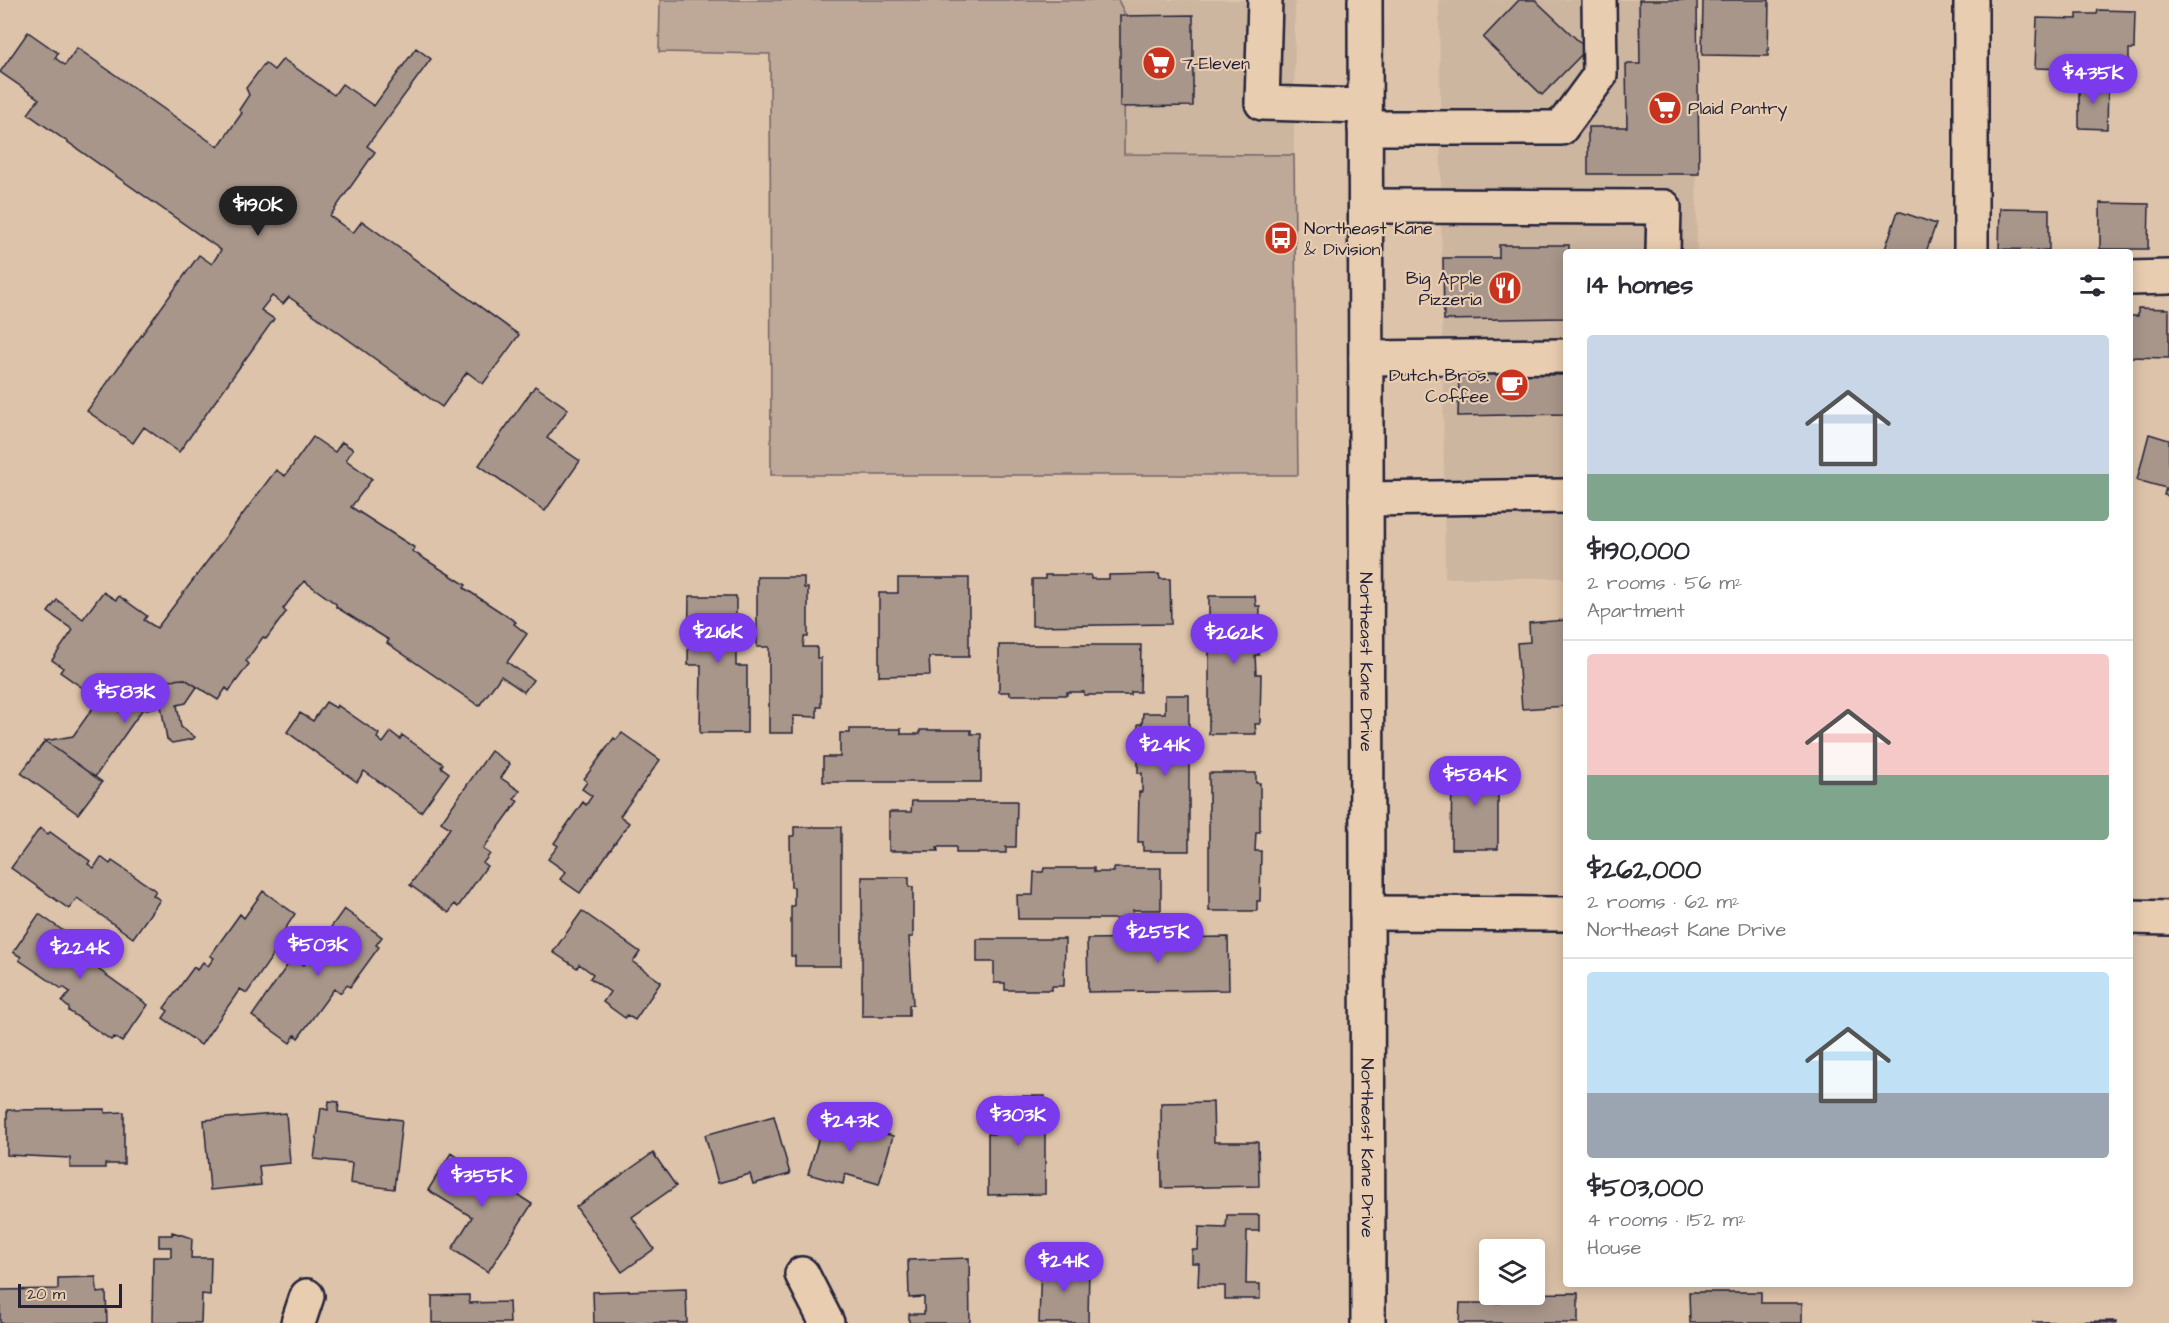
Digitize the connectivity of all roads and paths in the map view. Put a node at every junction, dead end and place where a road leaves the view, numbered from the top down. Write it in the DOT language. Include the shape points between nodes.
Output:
graph roads {
  1 [pos="1265,0"];
  2 [pos="1365,0"];
  3 [pos="1599,0"];
  4 [pos="1971,0"];
  5 [pos="1365,117"];
  6 [pos="1366,206"];
  7 [pos="1663,249"];
  8 [pos="1971,249"];
  9 [pos="2169,277"];
  10 [pos="2133,278"];
  11 [pos="1563,356"];
  12 [pos="1366,358"];
  13 [pos="1563,496"];
  14 [pos="1366,499"];
  15 [pos="1367,913"];
  16 [pos="1563,914"];
  17 [pos="2133,917"];
  18 [pos="2169,918"];
  19 [pos="802,1274"];
  20 [pos="827,1323"];
  21 [pos="1368,1323"];
  1 -- 5 [label="main road" via="1262,103"];
  2 -- 5 [label="main road, Northeast Kane Drive"];
  3 -- 5 [label="main road" via="1600,75 1561,128"];
  4 -- 8 [label="main road"];
  5 -- 6 [label="main road, Northeast Kane Drive"];
  6 -- 7 [label="main road" via="1664,207"];
  6 -- 12 [label="main road, Northeast Kane Drive"];
  9 -- 10 [label="main road"];
  11 -- 12 [label="main road"];
  12 -- 14 [label="main road, Northeast Kane Drive"];
  13 -- 14 [label="main road"];
  14 -- 15 [label="main road, Northeast Kane Drive"];
  15 -- 16 [label="main road"];
  15 -- 21 [label="main road, Northeast Kane Drive"];
  17 -- 18 [label="main road"];
  19 -- 20 [label="main road"];
}
